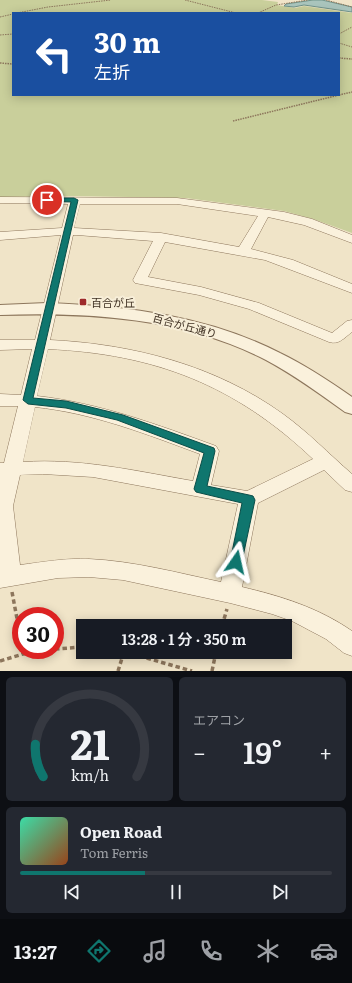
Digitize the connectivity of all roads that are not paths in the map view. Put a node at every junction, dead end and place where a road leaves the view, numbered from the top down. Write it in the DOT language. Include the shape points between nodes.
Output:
graph roads {
  1 [pos="0,200"];
  2 [pos="74,200"];
  3 [pos="265,213"];
  4 [pos="67,232"];
  5 [pos="0,236"];
  6 [pos="161,237"];
  7 [pos="352,238"];
  8 [pos="243,251"];
  9 [pos="352,289"];
  10 [pos="50,307"];
  11 [pos="0,310"];
  12 [pos="352,324"];
  13 [pos="41,344"];
  14 [pos="0,345"];
  15 [pos="0,400"];
  16 [pos="28,400"];
  17 [pos="352,407"];
  18 [pos="325,461"];
  19 [pos="6,469"];
  20 [pos="352,485"];
  21 [pos="200,489"];
  22 [pos="249,500"];
  23 [pos="5,578"];
  24 [pos="230,593"];
  25 [pos="352,644"];
  1 -- 2 [label="street"];
  2 -- 3 [label="street" via="177,201"];
  2 -- 4 [label="street"];
  3 -- 7 [label="street" via="308,222"];
  3 -- 8 [label="street"];
  4 -- 5 [label="street" via="31,232"];
  4 -- 6 [label="street"];
  4 -- 10 [label="street"];
  6 -- 8 [label="street"];
  6 -- 12 [label="street" via="140,280 201,291 254,306 334,339"];
  8 -- 9 [label="street" via="278,260"];
  10 -- 11 [label="street, 百合が丘通り"];
  10 -- 13 [label="street"];
  10 -- 17 [label="street, 百合が丘通り" via="111,310 164,318 211,331 238,340 287,364"];
  13 -- 14 [label="street"];
  13 -- 16 [label="street"];
  13 -- 18 [label="street" via="90,346 127,353 155,359 210,379 267,411"];
  15 -- 16 [label="street"];
  16 -- 19 [label="street"];
  16 -- 21 [label="street" via="66,404 120,417 210,451"];
  18 -- 20 [label="street"];
  18 -- 22 [label="street"];
  19 -- 21 [label="street" via="43,467 94,470"];
  19 -- 23 [label="street" via="3,506"];
  21 -- 22 [label="street"];
  22 -- 24 [label="street"];
  23 -- 24 [label="street" via="58,569 96,569 123,571"];
  24 -- 25 [label="street" via="300,614"];
}
